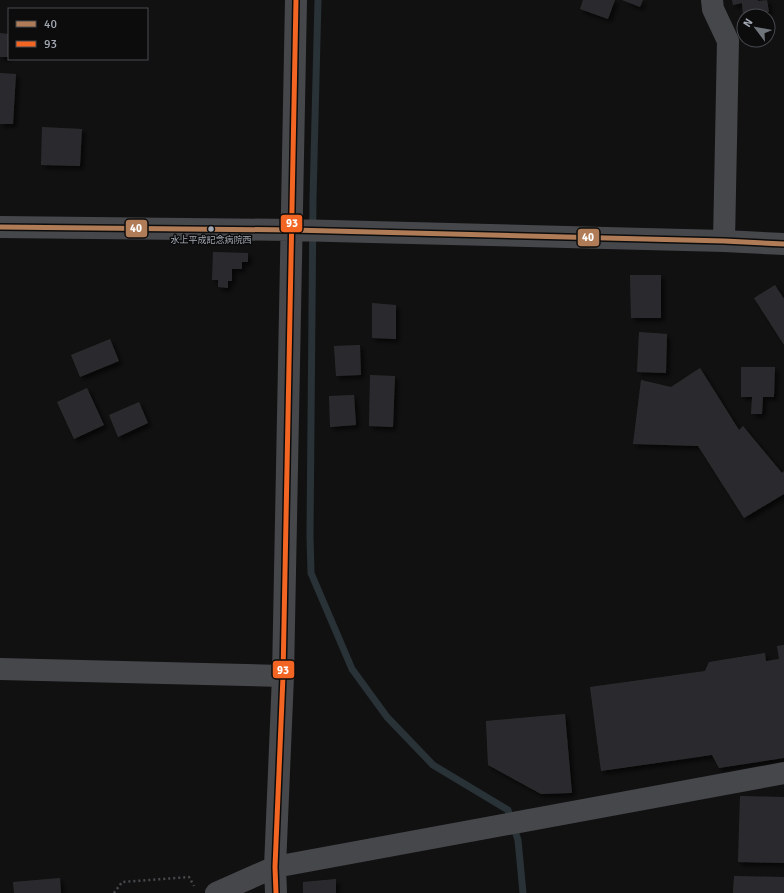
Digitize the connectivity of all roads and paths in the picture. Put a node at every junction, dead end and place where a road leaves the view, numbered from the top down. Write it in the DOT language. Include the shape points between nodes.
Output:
graph roads {
  1 [pos="296,0"];
  2 [pos="712,0"];
  3 [pos="0,227"];
  4 [pos="292,230"];
  5 [pos="724,241"];
  6 [pos="784,244"];
  7 [pos="0,669"];
  8 [pos="282,676"];
  9 [pos="784,774"];
  10 [pos="275,867"];
  11 [pos="195,888"];
  12 [pos="114,893"];
  13 [pos="216,893"];
  14 [pos="276,893"];
  1 -- 4 [label="street"];
  2 -- 5 [label="street" via="713,9 728,41"];
  3 -- 4 [label="street"];
  4 -- 5 [label="street"];
  4 -- 8 [label="street"];
  5 -- 6 [label="street"];
  7 -- 8 [label="street"];
  8 -- 10 [label="street"];
  9 -- 10 [label="street"];
  10 -- 13 [label="street"];
  10 -- 14 [label="street"];
  11 -- 12 [label="path" via="189,877 122,882"];
}
